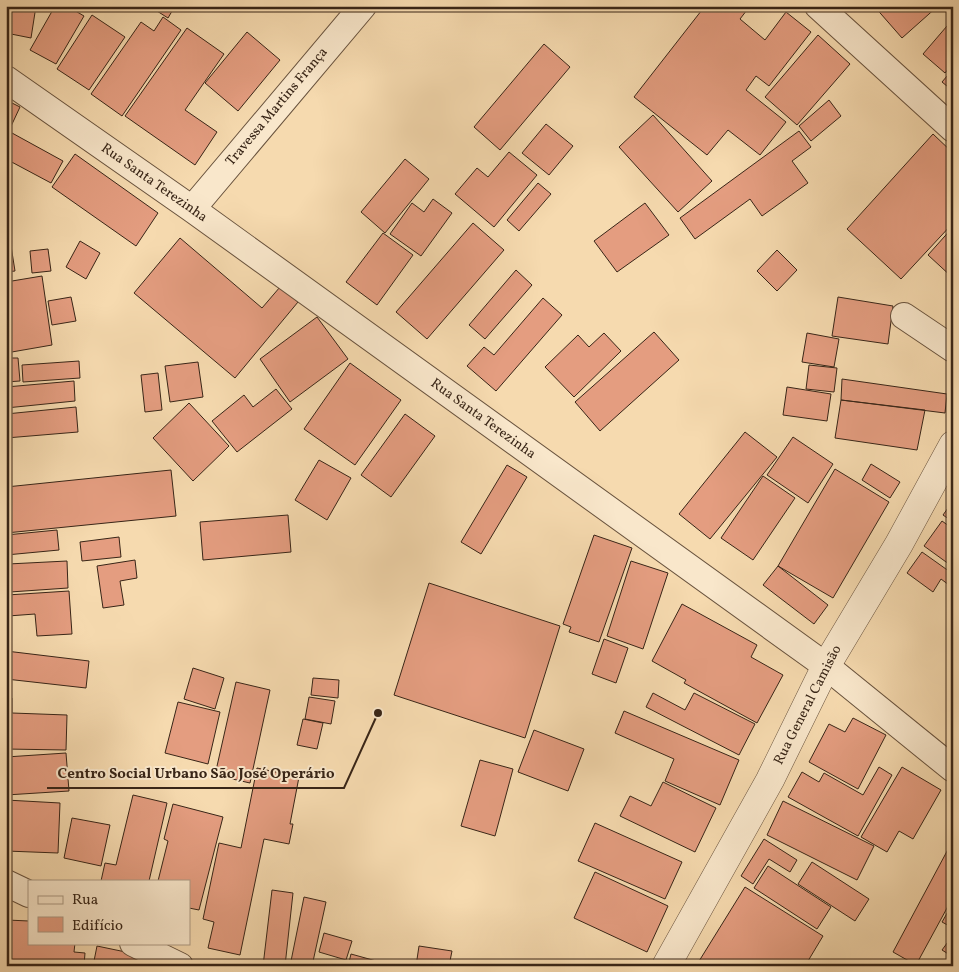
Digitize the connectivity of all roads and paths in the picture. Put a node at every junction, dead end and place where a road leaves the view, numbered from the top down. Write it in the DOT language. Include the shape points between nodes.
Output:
graph roads {
  1 [pos="362,6"];
  2 [pos="818,6"];
  3 [pos="6,79"];
  4 [pos="953,129"];
  5 [pos="192,209"];
  6 [pos="904,316"];
  7 [pos="953,349"];
  8 [pos="953,445"];
  9 [pos="826,666"];
  10 [pos="953,769"];
  11 [pos="6,883"];
  12 [pos="28,894"];
  13 [pos="135,944"];
  14 [pos="180,966"];
  15 [pos="666,966"];
  1 -- 5 [label="street, Travessa Martins França"];
  2 -- 4 [label="street"];
  3 -- 5 [label="street, Rua Santa Terezinha"];
  5 -- 9 [label="street, Rua Santa Terezinha"];
  6 -- 7 [label="street"];
  8 -- 9 [label="street, Rua General Camisão" via="899,544"];
  9 -- 10 [label="street, Rua Santa Terezinha"];
  9 -- 15 [label="street, Rua General Camisão" via="770,780"];
  11 -- 12 [label="street"];
  13 -- 14 [label="street"];
}
